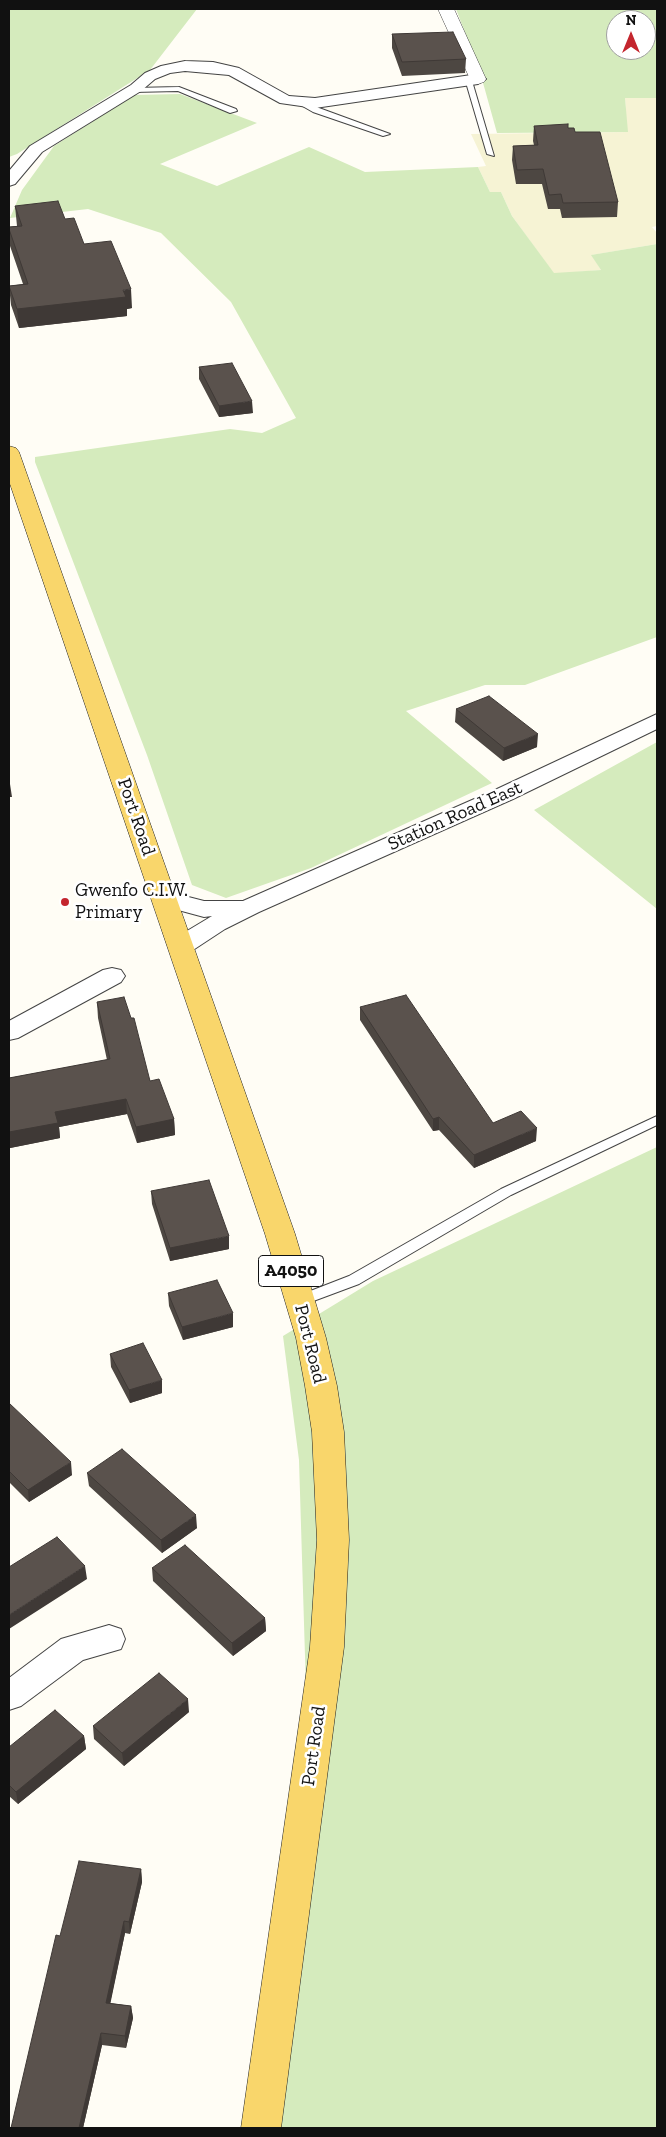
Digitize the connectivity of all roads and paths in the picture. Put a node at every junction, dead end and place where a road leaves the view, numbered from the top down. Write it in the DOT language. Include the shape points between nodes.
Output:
graph roads {
  1 [pos="446,9"];
  2 [pos="473,80"];
  3 [pos="133,90"];
  4 [pos="302,102"];
  5 [pos="233,111"];
  6 [pos="386,134"];
  7 [pos="492,154"];
  8 [pos="9,181"];
  9 [pos="9,452"];
  10 [pos="657,721"];
  11 [pos="165,899"];
  12 [pos="250,907"];
  13 [pos="181,946"];
  14 [pos="112,976"];
  15 [pos="9,1032"];
  16 [pos="657,1120"];
  17 [pos="300,1301"];
  18 [pos="109,1639"];
  19 [pos="9,1696"];
  20 [pos="261,2128"];
  1 -- 2 [label="street"];
  2 -- 4 [label="street" via="316,103"];
  2 -- 7 [label="lane"];
  3 -- 4 [label="street" via="150,76 166,69 213,67 234,71 285,100"];
  3 -- 5 [label="lane" via="178,89"];
  3 -- 8 [label="street" via="36,149"];
  4 -- 6 [label="lane"];
  9 -- 11 [label="main road, Port Road / A4050"];
  10 -- 12 [label="street, Station Road East" via="505,794"];
  11 -- 12 [label="street, Station Road East" via="204,910"];
  11 -- 13 [label="main road, Port Road / A4050"];
  12 -- 13 [label="street, Station Road East"];
  13 -- 17 [label="main road, Port Road / A4050"];
  14 -- 15 [label="street"];
  16 -- 17 [label="lane" via="506,1192 354,1280"];
  17 -- 20 [label="main road, Port Road / A4050" via="321,1386 328,1432 333,1540 331,1601 318,1718"];
  18 -- 19 [label="street" via="73,1649"];
}
